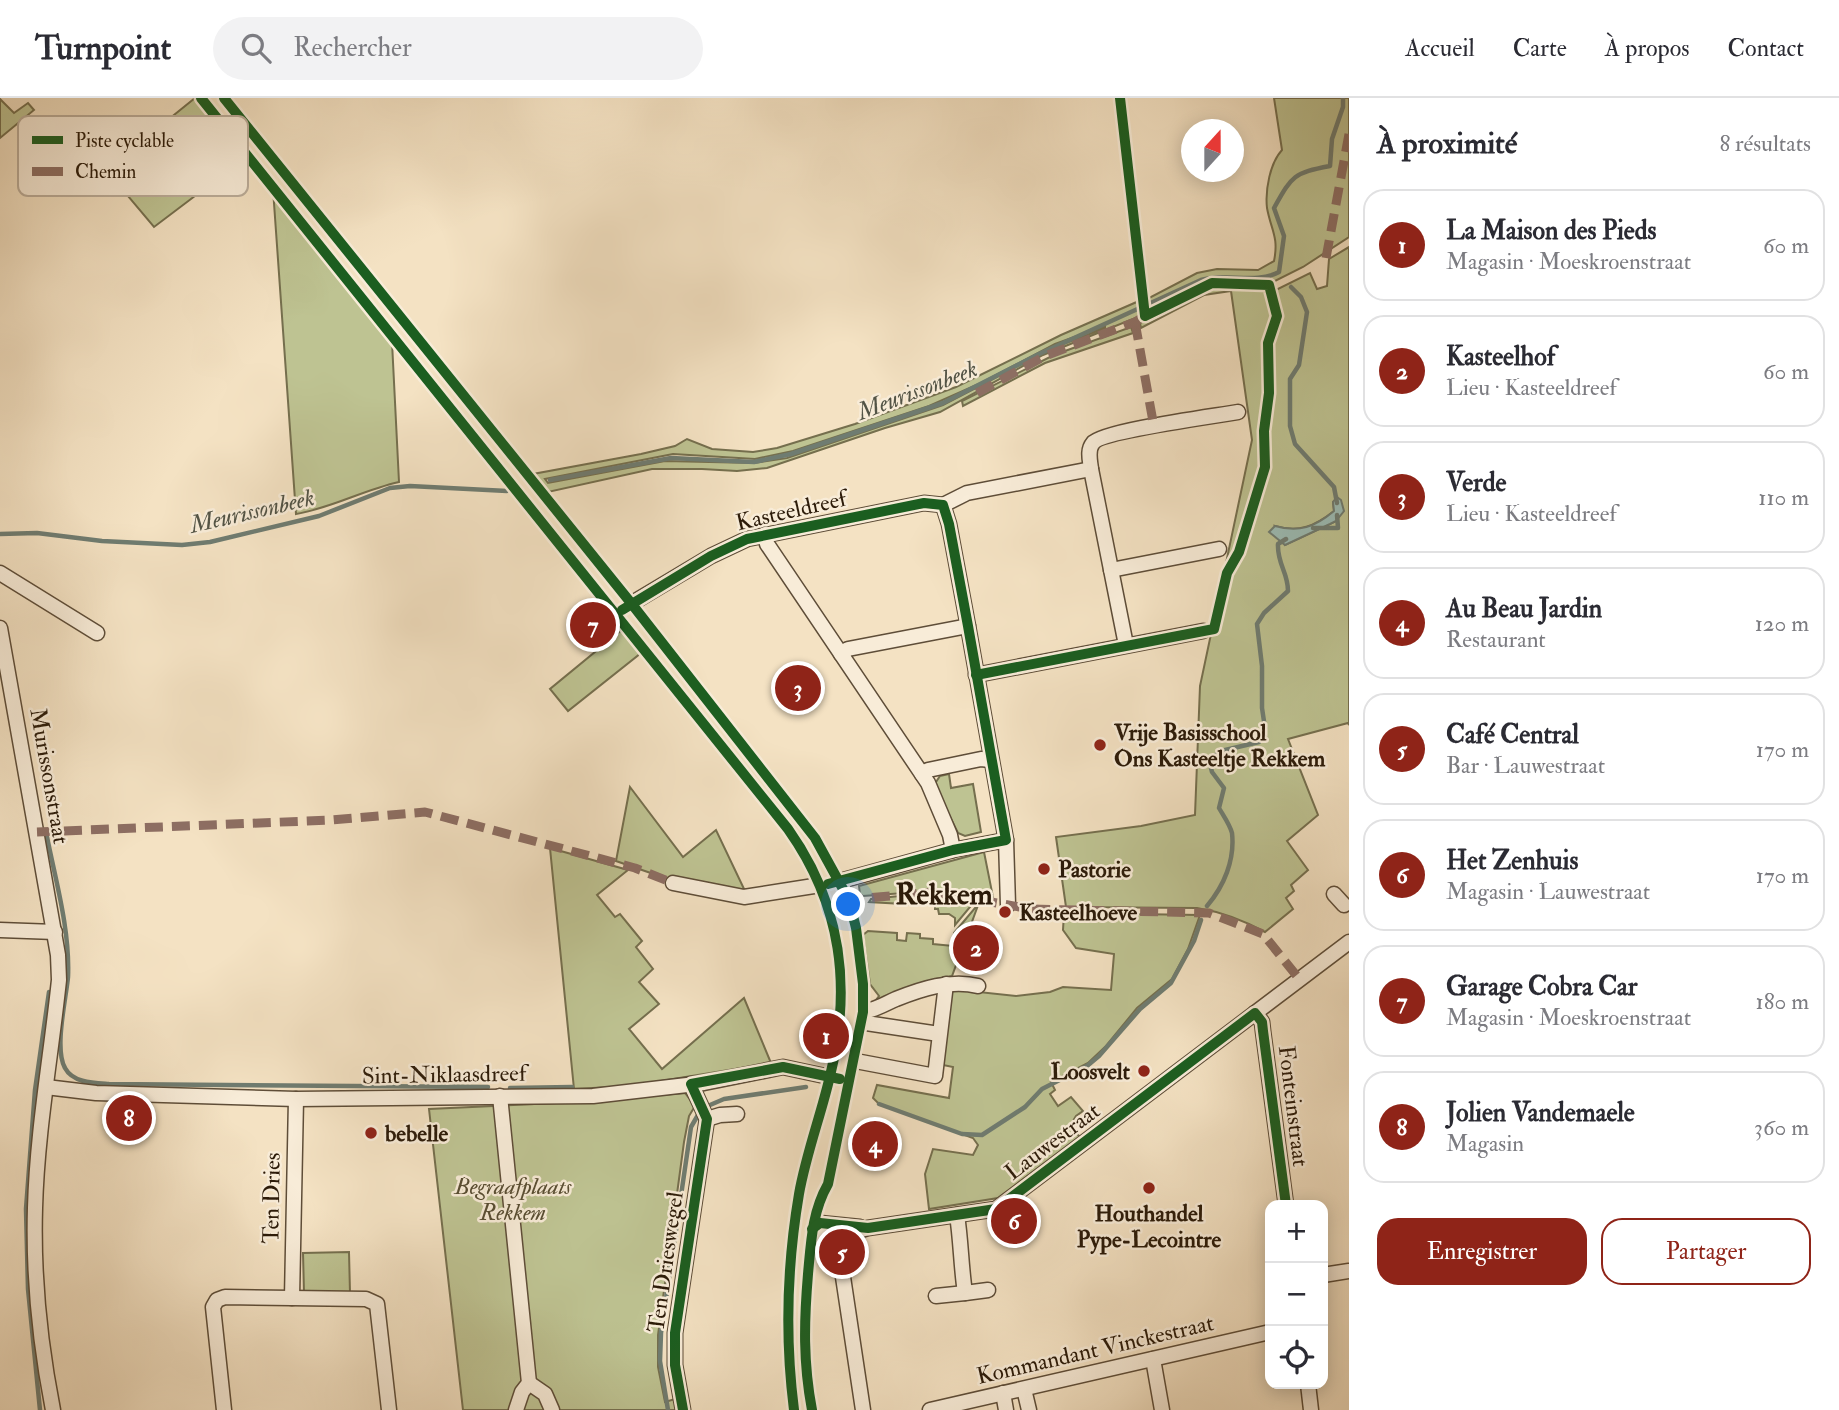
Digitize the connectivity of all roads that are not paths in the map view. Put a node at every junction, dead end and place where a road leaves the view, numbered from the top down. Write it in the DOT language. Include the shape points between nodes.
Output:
graph roads {
  1 [pos="212,98"];
  2 [pos="227,116"];
  3 [pos="248,143"];
  4 [pos="1238,412"];
  5 [pos="1091,469"];
  6 [pos="943,505"];
  7 [pos="765,534"];
  8 [pos="1219,549"];
  9 [pos="1111,570"];
  10 [pos="0,573"];
  11 [pos="624,608"];
  12 [pos="968,626"];
  13 [pos="0,628"];
  14 [pos="1203,631"];
  15 [pos="97,633"];
  16 [pos="1126,645"];
  17 [pos="841,654"];
  18 [pos="976,675"];
  19 [pos="990,760"];
  20 [pos="922,774"];
  21 [pos="1006,840"];
  22 [pos="953,850"];
  23 [pos="836,882"];
  24 [pos="673,883"];
  25 [pos="1334,894"];
  26 [pos="1008,905"];
  27 [pos="1344,905"];
  28 [pos="0,930"];
  29 [pos="55,932"];
  30 [pos="1349,942"];
  31 [pos="946,984"];
  32 [pos="978,986"];
  33 [pos="1255,1013"];
  34 [pos="854,1017"];
  35 [pos="939,1034"];
  36 [pos="845,1059"];
  37 [pos="839,1079"];
  38 [pos="691,1084"];
  39 [pos="46,1087"];
  40 [pos="500,1096"];
  41 [pos="296,1099"];
  42 [pos="737,1114"];
  43 [pos="707,1119"];
  44 [pos="1285,1200"];
  45 [pos="957,1215"];
  46 [pos="868,1228"];
  47 [pos="808,1232"];
  48 [pos="837,1237"];
  49 [pos="1349,1271"];
  50 [pos="1328,1274"];
  51 [pos="988,1290"];
  52 [pos="965,1293"];
  53 [pos="936,1296"];
  54 [pos="292,1298"];
  55 [pos="1265,1333"];
  56 [pos="1153,1359"];
  57 [pos="529,1382"];
  58 [pos="1024,1389"];
  59 [pos="1309,1389"];
  60 [pos="1003,1394"];
  61 [pos="52,1410"];
  62 [pos="224,1410"];
  63 [pos="389,1410"];
  64 [pos="516,1410"];
  65 [pos="552,1410"];
  66 [pos="683,1410"];
  67 [pos="804,1410"];
  68 [pos="863,1410"];
  69 [pos="930,1410"];
  70 [pos="1006,1410"];
  71 [pos="1029,1410"];
  72 [pos="1162,1410"];
  73 [pos="1311,1410"];
  1 -- 2 [label="main road"];
  3 -- 11 [label="main road"];
  4 -- 5 [label="street" via="1098,438 1089,451"];
  5 -- 6 [label="street" via="967,493"];
  5 -- 9 [label="street"];
  6 -- 7 [label="street, Kasteeldreef" via="923,503"];
  6 -- 12 [label="street"];
  7 -- 11 [label="street, Kasteeldreef" via="732,545"];
  7 -- 17 [label="street, Kasteeldreef" via="767,544"];
  8 -- 9 [label="street"];
  9 -- 16 [label="street"];
  10 -- 15 [label="street"];
  11 -- 23 [label="main road"];
  12 -- 17 [label="street"];
  12 -- 18 [label="street"];
  13 -- 29 [label="street, Murissonstraat"];
  14 -- 16 [label="street"];
  16 -- 18 [label="street"];
  17 -- 20 [label="street, Kasteeldreef"];
  18 -- 19 [label="street"];
  19 -- 20 [label="street"];
  19 -- 21 [label="street"];
  20 -- 22 [label="street, Kasteeldreef"];
  21 -- 22 [label="street"];
  21 -- 26 [label="street"];
  22 -- 23 [label="street"];
  23 -- 24 [label="street" via="744,897"];
  23 -- 34 [label="main road" via="854,971"];
  25 -- 27 [label="street"];
  28 -- 29 [label="street"];
  29 -- 39 [label="street, Murissonstraat" via="59,980"];
  30 -- 33 [label="street, Lauwestraat"];
  31 -- 32 [label="street"];
  31 -- 34 [label="street"];
  31 -- 35 [label="street"];
  33 -- 44 [label="street, Fonteinstraat" via="1264,1031"];
  33 -- 45 [label="street, Lauwestraat" via="1011,1199 996,1209"];
  34 -- 35 [label="street"];
  34 -- 36 [label="main road"];
  35 -- 36 [label="street" via="935,1076"];
  36 -- 37 [label="main road"];
  37 -- 38 [label="street, Sint-Niklaasdreef" via="783,1067"];
  37 -- 47 [label="main road"];
  38 -- 40 [label="street, Sint-Niklaasdreef" via="593,1096"];
  38 -- 43 [label="street"];
  39 -- 41 [label="street, Sint-Niklaasdreef" via="96,1093"];
  39 -- 61 [label="street, Murissonstraat" via="36,1199 36,1287"];
  40 -- 41 [label="street, Sint-Niklaasdreef"];
  40 -- 57 [label="street"];
  41 -- 54 [label="street, Ten Dries"];
  42 -- 43 [label="street"];
  43 -- 66 [label="street, Ten Drieswegel" via="675,1333"];
  45 -- 46 [label="street, Lauwestraat"];
  45 -- 52 [label="street"];
  46 -- 47 [label="street, Lauwestraat" via="820,1223"];
  46 -- 48 [label="street, Lauwestraat"];
  47 -- 48 [label="street"];
  47 -- 67 [label="main road" via="797,1337"];
  48 -- 68 [label="street"];
  49 -- 50 [label="street"];
  51 -- 52 [label="street"];
  52 -- 53 [label="street"];
  54 -- 62 [label="street" via="217,1300 213,1307"];
  54 -- 63 [label="street" via="366,1299 377,1304"];
  55 -- 56 [label="street, Kommandant Vinckestraat"];
  56 -- 58 [label="street, Kommandant Vinckestraat"];
  56 -- 72 [label="street"];
  57 -- 64 [label="street"];
  57 -- 65 [label="street" via="545,1394"];
  58 -- 60 [label="street, Kommandant Vinckestraat"];
  58 -- 71 [label="street"];
  59 -- 73 [label="street"];
  60 -- 69 [label="street, Kommandant Vinckestraat"];
  60 -- 70 [label="street"];
}
